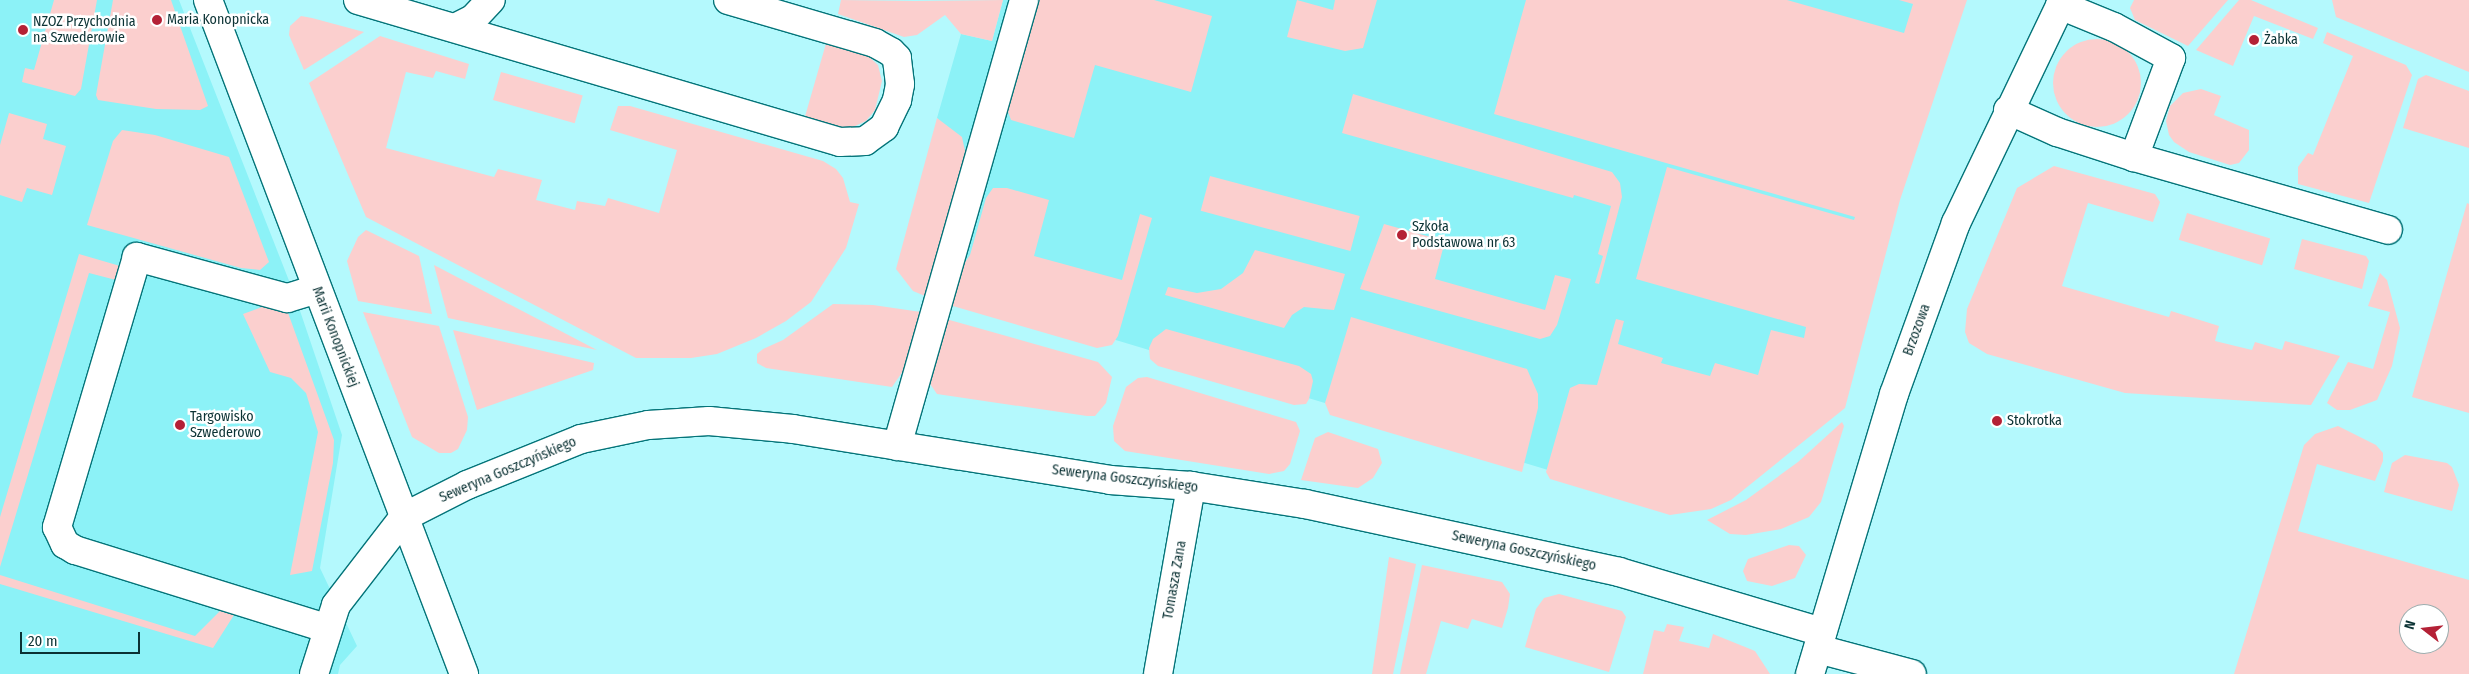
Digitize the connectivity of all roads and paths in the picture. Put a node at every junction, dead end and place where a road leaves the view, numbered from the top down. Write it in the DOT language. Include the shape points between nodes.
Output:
graph roads {
  1 [pos="208,0"];
  2 [pos="358,0"];
  3 [pos="491,0"];
  4 [pos="728,0"];
  5 [pos="1024,0"];
  6 [pos="2061,2"];
  7 [pos="455,28"];
  8 [pos="2008,110"];
  9 [pos="2134,157"];
  10 [pos="2388,230"];
  11 [pos="317,289"];
  12 [pos="896,446"];
  13 [pos="1191,486"];
  14 [pos="404,517"];
  15 [pos="326,628"];
  16 [pos="1817,651"];
  17 [pos="314,674"];
  18 [pos="464,674"];
  19 [pos="1158,674"];
  20 [pos="1912,674"];
  1 -- 11 [label="street, Marii Konopnickiej"];
  2 -- 7 [label="street"];
  3 -- 7 [label="street" via="473,19"];
  4 -- 7 [label="street" via="875,43 891,52 897,58 900,84 897,100 884,127 865,141 853,144 840,142"];
  5 -- 12 [label="street"];
  6 -- 8 [label="street, Brzozowa"];
  6 -- 9 [label="street" via="2171,58"];
  8 -- 9 [label="street" via="2057,132"];
  8 -- 16 [label="street, Brzozowa" via="1956,223 1897,385"];
  9 -- 10 [label="street"];
  11 -- 14 [label="street, Marii Konopnickiej"];
  11 -- 15 [label="street" via="287,298 137,257 58,527 65,544 75,550"];
  12 -- 13 [label="street, Seweryna Goszczyńskiego" via="1110,480"];
  12 -- 14 [label="street, Seweryna Goszczyńskiego" via="793,429 709,421 648,425 581,438 467,485"];
  13 -- 16 [label="street, Seweryna Goszczyńskiego" via="1306,504 1619,572"];
  13 -- 19 [label="street, Tomasza Zana"];
  14 -- 15 [label="street" via="336,606"];
  14 -- 18 [label="street, Marii Konopnickiej"];
  15 -- 17 [label="street"];
  16 -- 20 [label="street, Seweryna Goszczyńskiego"];
}
